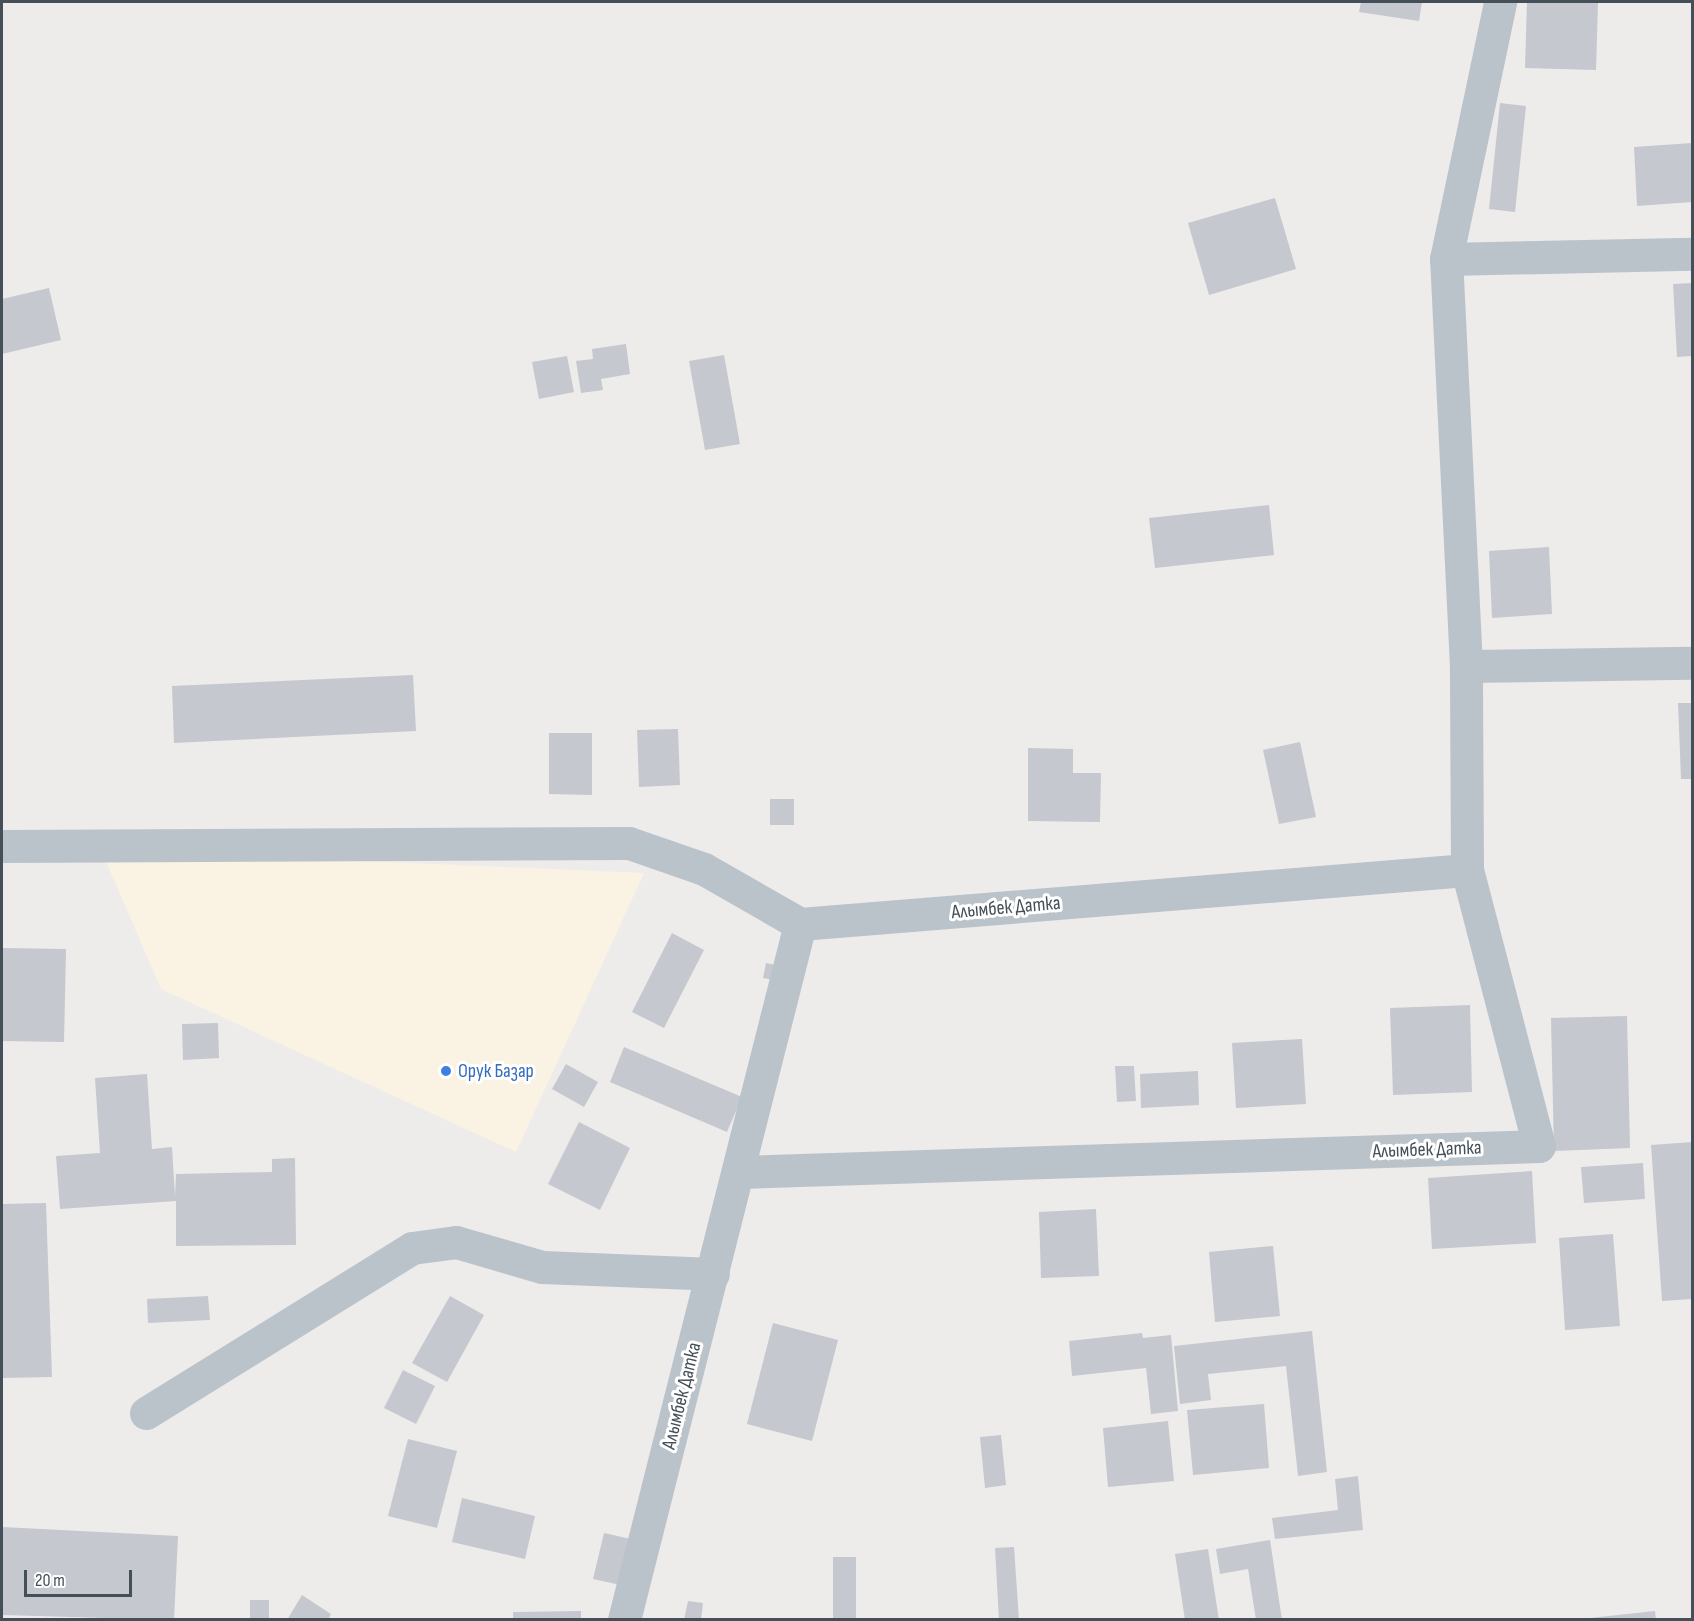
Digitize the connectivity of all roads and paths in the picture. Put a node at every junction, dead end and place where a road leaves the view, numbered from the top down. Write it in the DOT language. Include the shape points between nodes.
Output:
graph roads {
  1 [pos="1500,2"];
  2 [pos="1692,254"];
  3 [pos="1446,259"];
  4 [pos="1692,663"];
  5 [pos="1466,666"];
  6 [pos="2,846"];
  7 [pos="1467,870"];
  8 [pos="801,924"];
  9 [pos="739,1172"];
  10 [pos="713,1274"];
  11 [pos="146,1413"];
  12 [pos="624,1620"];
  1 -- 3 [label="street"];
  2 -- 3 [label="street"];
  3 -- 5 [label="street"];
  4 -- 5 [label="street"];
  5 -- 7 [label="street"];
  6 -- 8 [label="street" via="629,843 704,869"];
  7 -- 8 [label="street, Алымбек Датка"];
  7 -- 9 [label="street, Алымбек Датка" via="1539,1146"];
  8 -- 9 [label="street, Алымбек Датка"];
  9 -- 10 [label="street, Алымбек Датка"];
  10 -- 11 [label="street" via="542,1267 456,1242 412,1248"];
  10 -- 12 [label="street, Алымбек Датка"];
}
